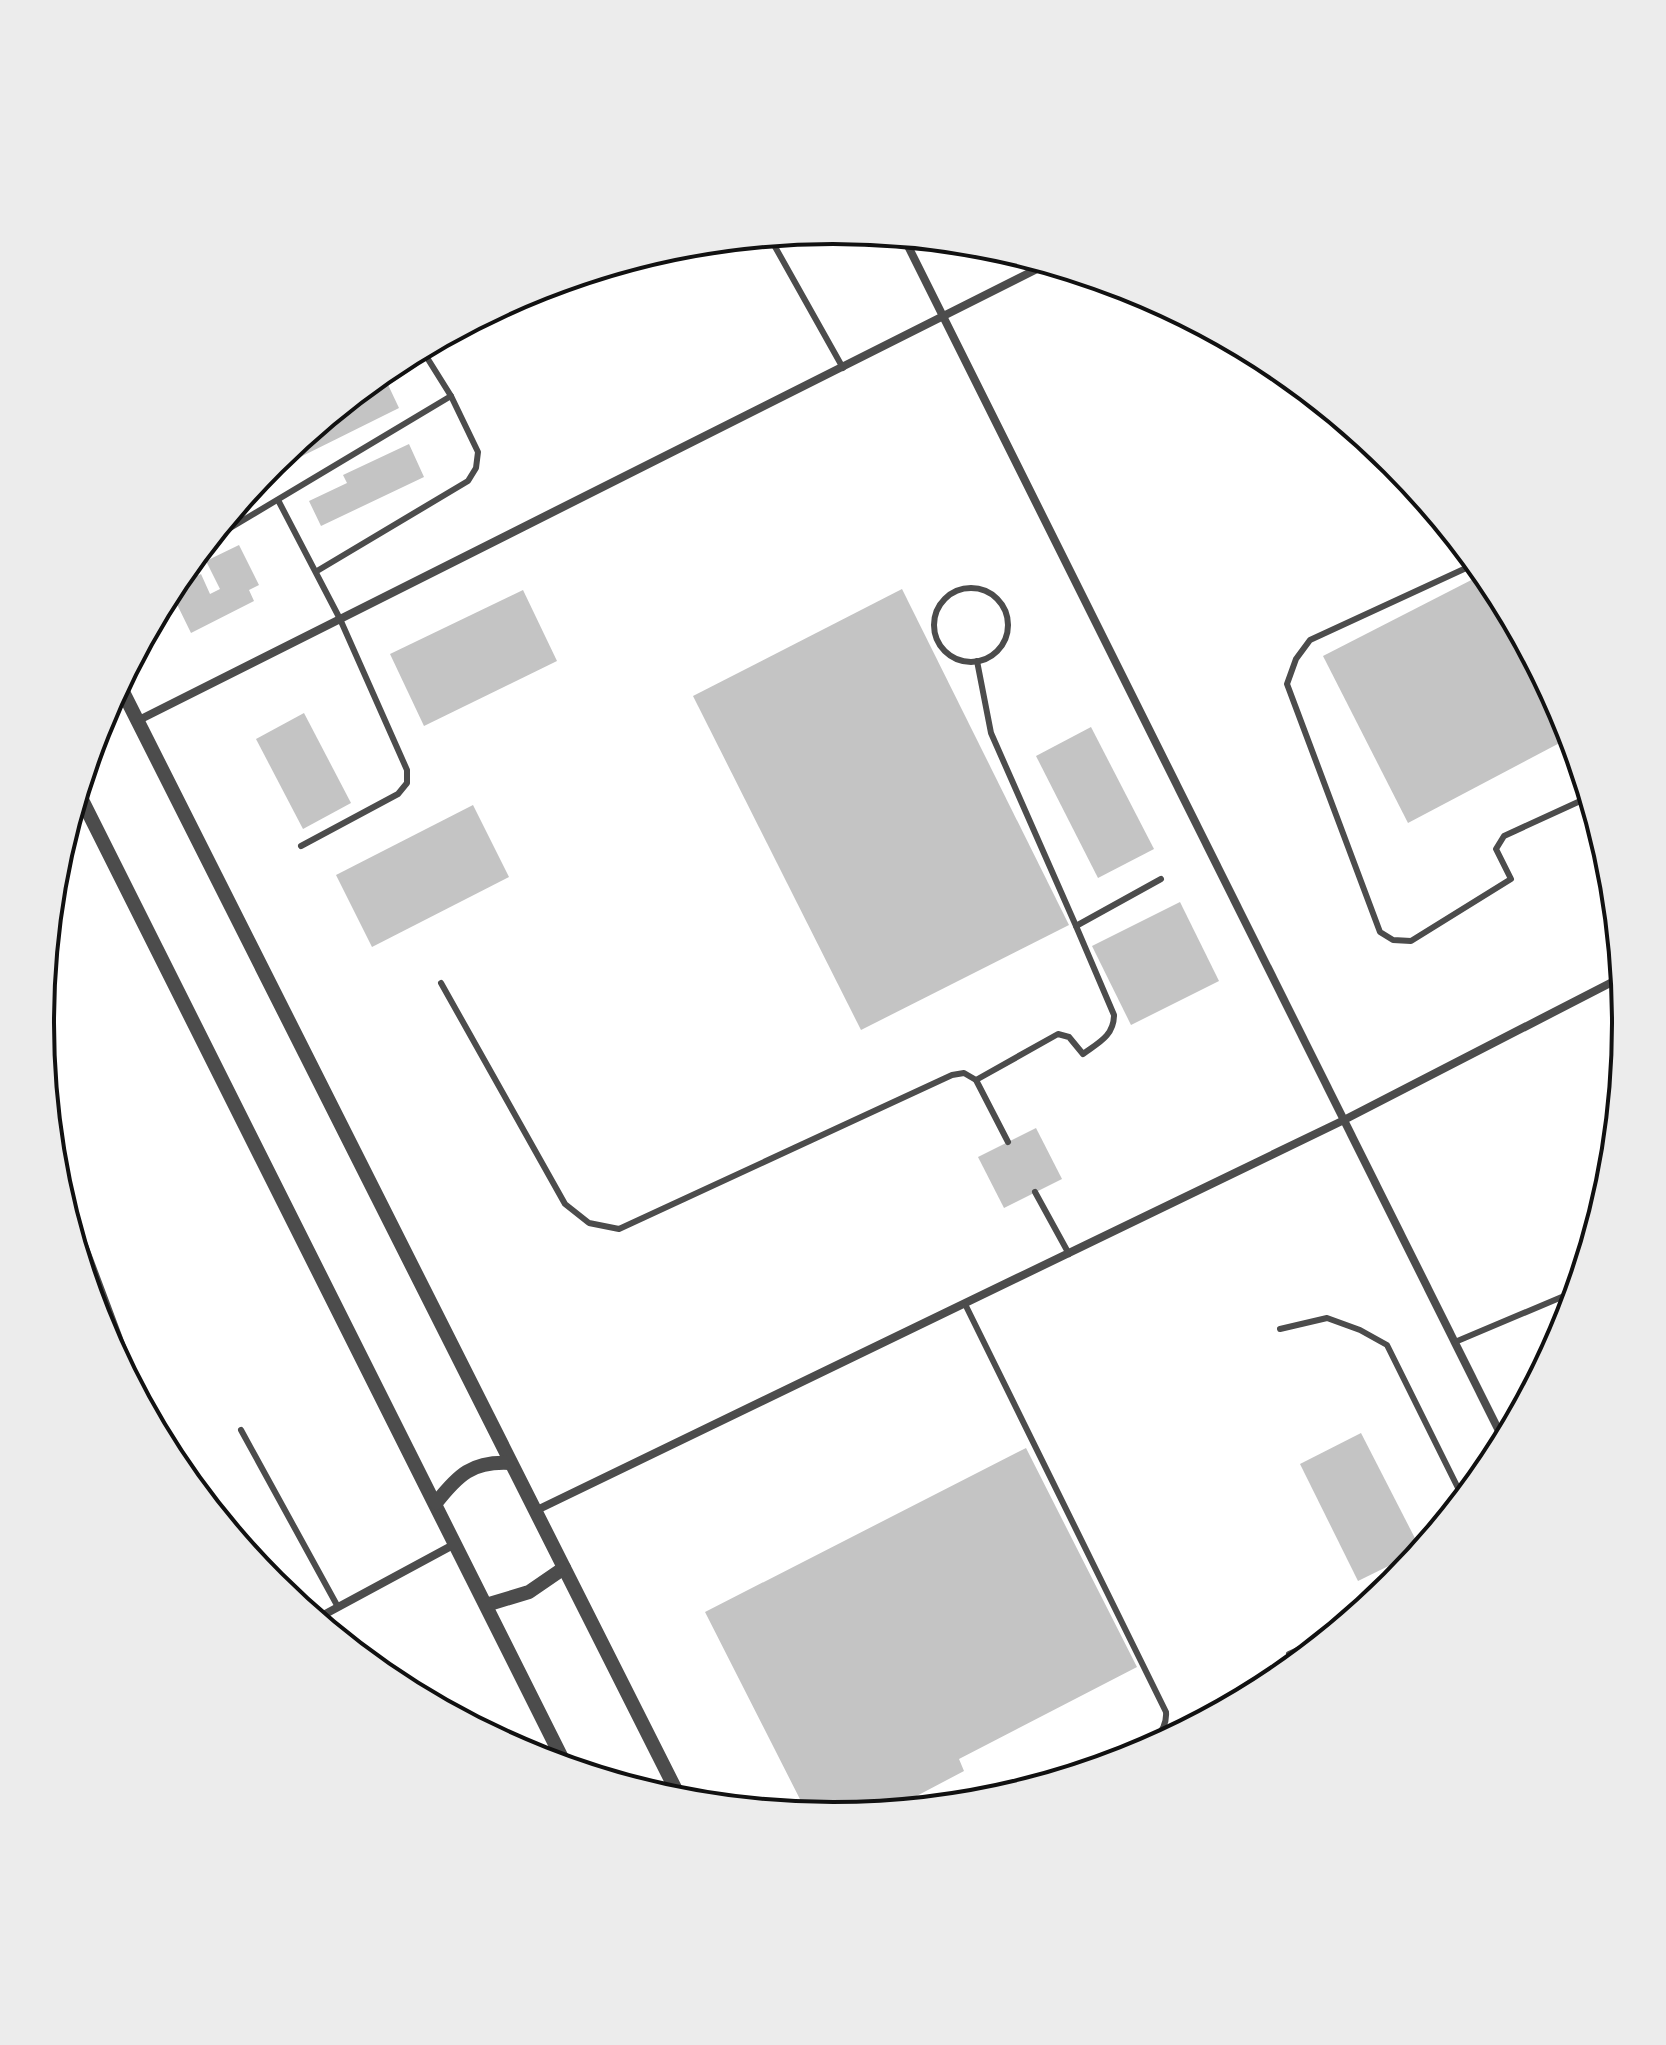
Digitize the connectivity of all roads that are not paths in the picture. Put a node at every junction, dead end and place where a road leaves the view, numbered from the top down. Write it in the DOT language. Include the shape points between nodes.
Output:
graph roads {
  1 [pos="774,246"];
  2 [pos="909,247"];
  3 [pos="1035,270"];
  4 [pos="943,318"];
  5 [pos="427,358"];
  6 [pos="843,368"];
  7 [pos="451,396"];
  8 [pos="278,500"];
  9 [pos="232,527"];
  10 [pos="1466,568"];
  11 [pos="317,571"];
  12 [pos="340,619"];
  13 [pos="977,661"];
  14 [pos="125,697"];
  15 [pos="137,721"];
  16 [pos="1579,801"];
  17 [pos="85,806"];
  18 [pos="301,846"];
  19 [pos="1161,879"];
  20 [pos="1076,926"];
  21 [pos="441,983"];
  22 [pos="1610,983"];
  23 [pos="976,1080"];
  24 [pos="1342,1121"];
  25 [pos="1008,1142"];
  26 [pos="1035,1192"];
  27 [pos="1069,1254"];
  28 [pos="1562,1297"];
  29 [pos="965,1304"];
  30 [pos="1280,1329"];
  31 [pos="1455,1342"];
  32 [pos="1498,1428"];
  33 [pos="241,1430"];
  34 [pos="510,1463"];
  35 [pos="1458,1488"];
  36 [pos="436,1503"];
  37 [pos="537,1510"];
  38 [pos="455,1544"];
  39 [pos="564,1568"];
  40 [pos="486,1605"];
  41 [pos="338,1607"];
  42 [pos="326,1614"];
  43 [pos="1164,1727"];
  44 [pos="558,1751"];
  45 [pos="674,1785"];
  1 -- 6 [label="lane"];
  2 -- 4 [label="street"];
  3 -- 4 [label="street"];
  4 -- 6 [label="street"];
  4 -- 24 [label="street"];
  5 -- 7 [label="lane"];
  6 -- 12 [label="street"];
  7 -- 8 [label="lane"];
  7 -- 11 [label="lane" via="478,452 468,481"];
  8 -- 9 [label="lane"];
  8 -- 11 [label="lane"];
  10 -- 16 [label="lane" via="1310,640 1287,684 1380,932 1393,940 1411,941 1511,879 1496,849 1504,836"];
  11 -- 12 [label="lane"];
  12 -- 15 [label="street"];
  12 -- 18 [label="lane" via="407,770 407,783 398,794"];
  13 -- 13 [label="lane" via="988,658 1004,641 1008,619 988,591 966,588 945,598 935,630 954,658"];
  13 -- 20 [label="lane" via="991,733"];
  14 -- 15 [label="street"];
  15 -- 34 [label="street"];
  17 -- 36 [label="street"];
  19 -- 20 [label="lane"];
  20 -- 23 [label="lane" via="1114,1015 1107,1037 1083,1054 1069,1037 1058,1034"];
  21 -- 23 [label="lane" via="565,1204 589,1223 619,1229 952,1075 964,1073"];
  22 -- 24 [label="street"];
  23 -- 25 [label="lane"];
  24 -- 27 [label="street"];
  24 -- 31 [label="street"];
  26 -- 27 [label="lane"];
  27 -- 29 [label="street"];
  28 -- 31 [label="lane"];
  29 -- 37 [label="street"];
  29 -- 43 [label="lane" via="1166,1712"];
  30 -- 35 [label="lane" via="1327,1318 1387,1345"];
  31 -- 32 [label="street"];
  33 -- 41 [label="lane"];
  34 -- 36 [label="street" via="487,1462 457,1477"];
  34 -- 37 [label="street"];
  36 -- 38 [label="street"];
  37 -- 39 [label="street"];
  38 -- 40 [label="street"];
  38 -- 41 [label="street"];
  39 -- 40 [label="street" via="529,1592"];
  39 -- 45 [label="street"];
  40 -- 44 [label="street"];
  41 -- 42 [label="street"];
}
